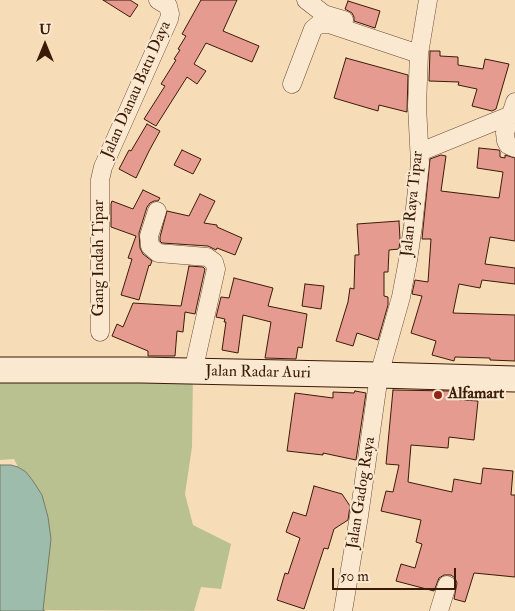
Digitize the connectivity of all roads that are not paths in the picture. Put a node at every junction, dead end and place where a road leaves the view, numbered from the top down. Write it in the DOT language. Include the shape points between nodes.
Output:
graph roads {
  1 [pos="158,0"];
  2 [pos="306,0"];
  3 [pos="428,0"];
  4 [pos="420,50"];
  5 [pos="292,84"];
  6 [pos="513,108"];
  7 [pos="515,148"];
  8 [pos="420,152"];
  9 [pos="99,185"];
  10 [pos="158,211"];
  11 [pos="100,332"];
  12 [pos="0,370"];
  13 [pos="193,372"];
  14 [pos="379,375"];
  15 [pos="515,379"];
  16 [pos="447,584"];
  17 [pos="343,611"];
  18 [pos="439,611"];
  1 -- 9 [label="street, Jalan Danau Batu Daya" via="168,6 169,19 103,167"];
  2 -- 4 [label="street" via="324,14"];
  3 -- 4 [label="street, Jalan Raya Tipar"];
  4 -- 5 [label="street" via="319,24 313,29"];
  4 -- 8 [label="street, Jalan Raya Tipar" via="417,106"];
  6 -- 7 [label="street" via="505,137 508,145"];
  6 -- 8 [label="street"];
  8 -- 14 [label="street, Jalan Raya Tipar" via="408,260"];
  9 -- 11 [label="street, Gang Indah Tipar"];
  10 -- 13 [label="street" via="149,236 150,246 158,253 207,257 214,262 216,269"];
  12 -- 13 [label="main road, Jalan Radar Auri"];
  13 -- 14 [label="main road, Jalan Radar Auri"];
  14 -- 15 [label="main road, Jalan Radar Auri"];
  14 -- 17 [label="street, Jalan Gadog Raya"];
  16 -- 18 [label="street"];
}
